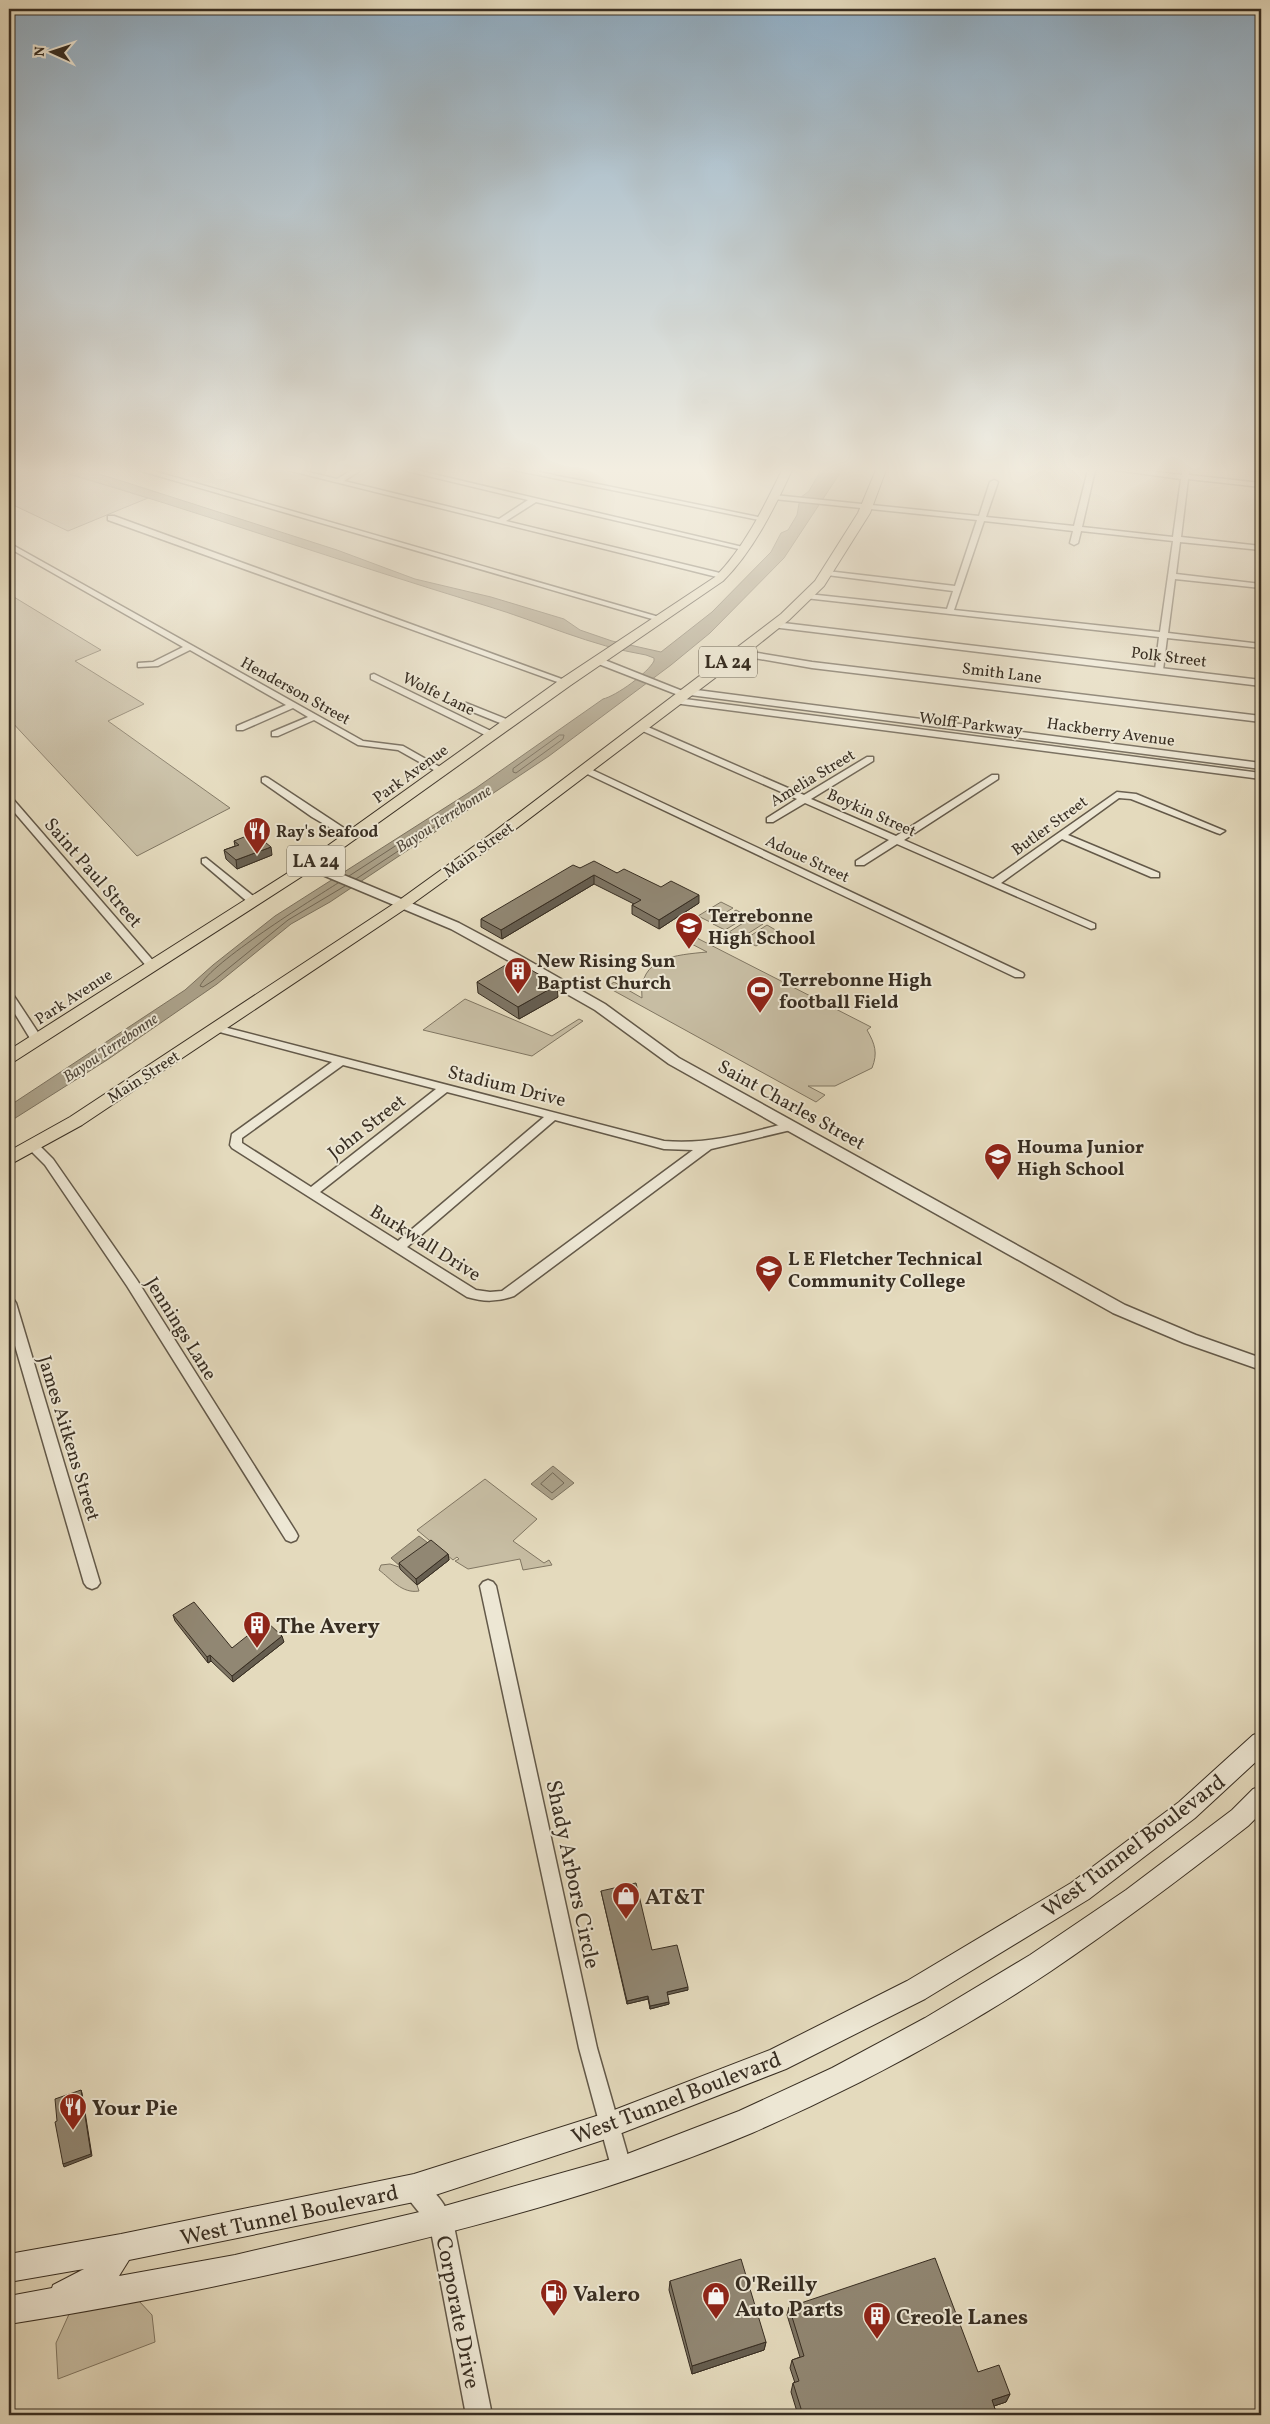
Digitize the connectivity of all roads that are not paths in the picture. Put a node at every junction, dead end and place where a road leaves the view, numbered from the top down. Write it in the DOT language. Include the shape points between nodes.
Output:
graph roads {
  1 [pos="75,583"];
  2 [pos="292,583"];
  3 [pos="537,583"];
  4 [pos="711,583"];
  5 [pos="819,583"];
  6 [pos="906,583"];
  7 [pos="961,583"];
  8 [pos="1171,583"];
  9 [pos="1235,583"];
  10 [pos="1261,586"];
  11 [pos="959,590"];
  12 [pos="808,596"];
  13 [pos="950,611"];
  14 [pos="662,619"];
  15 [pos="775,624"];
  16 [pos="1164,635"];
  17 [pos="629,640"];
  18 [pos="1261,646"];
  19 [pos="189,647"];
  20 [pos="740,653"];
  21 [pos="598,661"];
  22 [pos="141,665"];
  23 [pos="1159,670"];
  24 [pos="374,677"];
  25 [pos="566,682"];
  26 [pos="1261,683"];
  27 [pos="684,696"];
  28 [pos="742,700"];
  29 [pos="293,705"];
  30 [pos="466,706"];
  31 [pos="738,709"];
  32 [pos="314,717"];
  33 [pos="1261,719"];
  34 [pos="508,723"];
  35 [pos="641,727"];
  36 [pos="240,728"];
  37 [pos="274,734"];
  38 [pos="492,735"];
  39 [pos="870,759"];
  40 [pos="1261,766"];
  41 [pos="584,769"];
  42 [pos="442,771"];
  43 [pos="1261,776"];
  44 [pos="995,777"];
  45 [pos="265,780"];
  46 [pos="805,799"];
  47 [pos="9,800"];
  48 [pos="770,820"];
  49 [pos="1220,830"];
  50 [pos="1060,835"];
  51 [pos="351,836"];
  52 [pos="896,840"];
  53 [pos="206,861"];
  54 [pos="860,863"];
  55 [pos="310,865"];
  56 [pos="1155,875"];
  57 [pos="994,883"];
  58 [pos="253,901"];
  59 [pos="402,904"];
  60 [pos="1091,926"];
  61 [pos="152,966"];
  62 [pos="1019,975"];
  63 [pos="9,996"];
  64 [pos="216,1028"];
  65 [pos="37,1040"];
  66 [pos="9,1058"];
  67 [pos="340,1061"];
  68 [pos="445,1088"];
  69 [pos="554,1116"];
  70 [pos="791,1126"];
  71 [pos="33,1146"];
  72 [pos="706,1147"];
  73 [pos="9,1159"];
  74 [pos="311,1193"];
  75 [pos="398,1248"];
  76 [pos="9,1303"];
  77 [pos="1261,1364"];
  78 [pos="291,1536"];
  79 [pos="92,1584"];
  80 [pos="488,1586"];
  81 [pos="1261,1742"];
  82 [pos="1261,1797"];
  83 [pos="609,2125"];
  84 [pos="622,2170"];
  85 [pos="414,2188"];
  86 [pos="441,2221"];
  87 [pos="121,2248"];
  88 [pos="9,2268"];
  89 [pos="47,2303"];
  90 [pos="9,2310"];
  91 [pos="478,2415"];
  1 -- 19 [label="street, Henderson Street"];
  2 -- 25 [label="street"];
  3 -- 14 [label="street"];
  4 -- 14 [label="main road, Park Avenue / LA 24"];
  5 -- 12 [label="main road, Main Street / LA 24"];
  6 -- 11 [label="street"];
  7 -- 11 [label="street"];
  8 -- 16 [label="street"];
  9 -- 10 [label="street"];
  11 -- 13 [label="street"];
  12 -- 13 [label="street"];
  12 -- 15 [label="main road, Main Street / LA 24"];
  13 -- 16 [label="street"];
  14 -- 17 [label="main road, Park Avenue / LA 24"];
  15 -- 20 [label="main road, Main Street / LA 24"];
  15 -- 23 [label="street, Polk Street"];
  16 -- 18 [label="street"];
  16 -- 23 [label="street"];
  17 -- 21 [label="main road, Park Avenue / LA 24"];
  19 -- 22 [label="street" via="155,664"];
  19 -- 29 [label="street, Henderson Street"];
  20 -- 27 [label="main road, Main Street / LA 24"];
  20 -- 33 [label="street, Smith Lane" via="822,666"];
  21 -- 25 [label="main road, Park Avenue / LA 24"];
  21 -- 27 [label="street, Hackberry Avenue"];
  23 -- 26 [label="street, Polk Street"];
  24 -- 38 [label="street, Wolfe Lane"];
  25 -- 34 [label="main road, Park Avenue / LA 24"];
  27 -- 28 [label="street, Hackberry Avenue"];
  27 -- 31 [label="street, Wolff Parkway"];
  27 -- 35 [label="main road, Main Street / LA 24"];
  28 -- 31 [label="street"];
  28 -- 40 [label="street, Hackberry Avenue"];
  29 -- 32 [label="street, Henderson Street"];
  29 -- 36 [label="street"];
  30 -- 34 [label="street"];
  31 -- 43 [label="street, Wolff Parkway"];
  32 -- 37 [label="street"];
  32 -- 42 [label="street, Henderson Street" via="361,743 400,748"];
  34 -- 38 [label="main road, Park Avenue / LA 24"];
  35 -- 41 [label="main road, Main Street / LA 24"];
  35 -- 46 [label="street, Boykin Street"];
  38 -- 42 [label="main road, Park Avenue / LA 24"];
  39 -- 46 [label="street, Amelia Street"];
  41 -- 59 [label="main road, Main Street / LA 24"];
  41 -- 62 [label="street, Adoue Street"];
  42 -- 51 [label="main road, Park Avenue / LA 24"];
  44 -- 52 [label="street"];
  45 -- 51 [label="street"];
  46 -- 48 [label="street, Amelia Street"];
  46 -- 52 [label="street, Boykin Street"];
  47 -- 61 [label="street, Saint Paul Street"];
  49 -- 50 [label="street, Butler Street" via="1122,794"];
  50 -- 56 [label="street"];
  50 -- 57 [label="street, Butler Street"];
  51 -- 55 [label="main road, Park Avenue / LA 24"];
  52 -- 54 [label="street"];
  52 -- 57 [label="street, Boykin Street"];
  53 -- 58 [label="street"];
  55 -- 58 [label="main road, Park Avenue / LA 24"];
  55 -- 59 [label="street, Saint Charles Street"];
  57 -- 60 [label="street, Boykin Street"];
  58 -- 61 [label="main road, Park Avenue / LA 24"];
  59 -- 64 [label="main road, Main Street / LA 24"];
  59 -- 70 [label="street, Saint Charles Street" via="455,926 538,971 600,1007 674,1061"];
  61 -- 65 [label="main road, Park Avenue / LA 24"];
  63 -- 65 [label="street"];
  64 -- 67 [label="street, Stadium Drive"];
  64 -- 71 [label="main road, Main Street / LA 24"];
  65 -- 66 [label="main road, Park Avenue / LA 24"];
  67 -- 68 [label="street, Stadium Drive"];
  67 -- 74 [label="street, Burkwall Drive" via="236,1137 236,1145"];
  68 -- 69 [label="street, Stadium Drive"];
  68 -- 74 [label="street, John Street"];
  69 -- 72 [label="street, Stadium Drive" via="664,1145"];
  69 -- 75 [label="street"];
  70 -- 72 [label="street, Stadium Drive"];
  70 -- 77 [label="street, Saint Charles Street" via="1119,1309 1190,1340"];
  71 -- 73 [label="main road, Main Street / LA 24"];
  71 -- 78 [label="street, Jennings Lane" via="49,1162 132,1283"];
  72 -- 75 [label="street, Burkwall Drive" via="509,1293 500,1296 472,1294"];
  74 -- 75 [label="street, Burkwall Drive"];
  76 -- 79 [label="street, James Aitkens Street"];
  80 -- 83 [label="street, Shady Arbors Circle" via="588,2048"];
  81 -- 83 [label="main road, West Tunnel Boulevard" via="1187,1810 1080,1891 987,1949 916,1990 777,2060"];
  82 -- 84 [label="main road, West Tunnel Boulevard" via="1240,1818 1135,1898 1039,1964 934,2027 841,2077 745,2122"];
  83 -- 84 [label="street, Shady Arbors Circle"];
  83 -- 85 [label="main road, West Tunnel Boulevard"];
  84 -- 86 [label="main road, West Tunnel Boulevard"];
  85 -- 86 [label="street, Corporate Drive"];
  85 -- 87 [label="main road, West Tunnel Boulevard"];
  86 -- 89 [label="main road, West Tunnel Boulevard" via="235,2268"];
  86 -- 91 [label="street, Corporate Drive"];
  87 -- 88 [label="main road, West Tunnel Boulevard"];
  87 -- 89 [label="main road" via="103,2274"];
  89 -- 90 [label="main road, West Tunnel Boulevard"];
}
